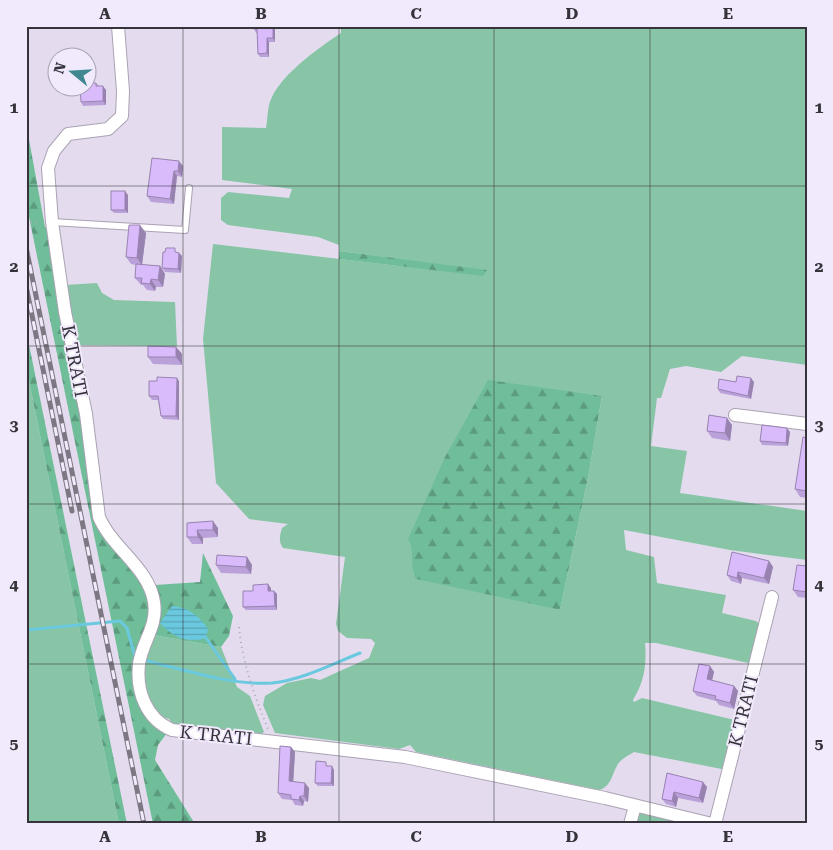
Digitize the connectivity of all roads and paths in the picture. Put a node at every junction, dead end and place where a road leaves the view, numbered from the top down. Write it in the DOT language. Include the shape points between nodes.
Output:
graph roads {
  1 [pos="118,26"];
  2 [pos="188,188"];
  3 [pos="52,222"];
  4 [pos="735,415"];
  5 [pos="807,424"];
  6 [pos="772,597"];
  7 [pos="239,627"];
  8 [pos="273,741"];
  9 [pos="635,806"];
  10 [pos="630,824"];
  11 [pos="713,824"];
  1 -- 3 [label="street, K TRATI" via="122,116 108,128 68,134 54,151 48,168"];
  2 -- 3 [label="lane" via="185,230"];
  3 -- 8 [label="street, K TRATI" via="65,312 86,414 100,517 105,530 144,576 155,603 151,633 139,663 144,704 158,723 172,730"];
  4 -- 5 [label="street"];
  6 -- 11 [label="street, K TRATI"];
  7 -- 8 [label="path" via="248,679"];
  8 -- 9 [label="street, K TRATI" via="405,757"];
  9 -- 10 [label="street"];
  9 -- 11 [label="street, K TRATI"];
}
